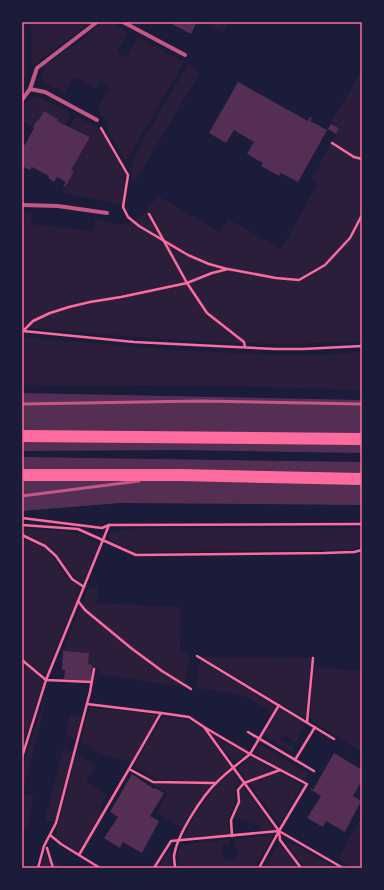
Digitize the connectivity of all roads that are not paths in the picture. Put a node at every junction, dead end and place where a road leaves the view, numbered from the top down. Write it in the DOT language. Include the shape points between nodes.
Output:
graph roads {
  1 [pos="97,22"];
  2 [pos="123,22"];
  3 [pos="185,55"];
  4 [pos="30,89"];
  5 [pos="22,100"];
  6 [pos="97,120"];
  7 [pos="22,205"];
  8 [pos="107,213"];
  9 [pos="22,404"];
  10 [pos="362,404"];
  11 [pos="22,436"];
  12 [pos="362,439"];
  13 [pos="22,475"];
  14 [pos="180,475"];
  15 [pos="148,479"];
  16 [pos="362,479"];
  17 [pos="140,480"];
  18 [pos="22,496"];
  1 -- 4 [label="street" via="37,68"];
  2 -- 3 [label="street"];
  4 -- 5 [label="street"];
  4 -- 6 [label="street" via="46,92"];
  7 -- 8 [label="street" via="58,206"];
  9 -- 10 [label="lane" via="201,401"];
  11 -- 12 [label="highway"];
  13 -- 14 [label="highway"];
  14 -- 15 [label="lane"];
  14 -- 16 [label="highway"];
  17 -- 18 [label="lane"];
}
